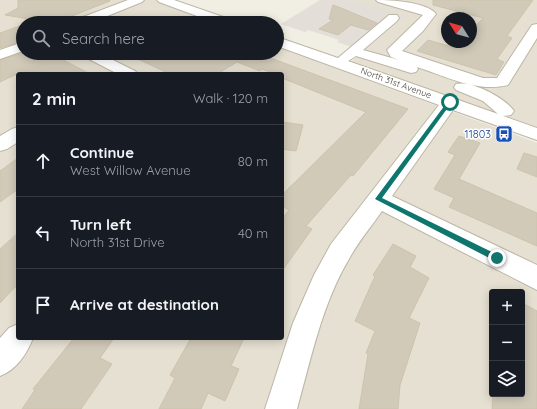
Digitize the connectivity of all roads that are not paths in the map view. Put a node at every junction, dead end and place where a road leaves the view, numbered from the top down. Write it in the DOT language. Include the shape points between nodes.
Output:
graph roads {
  1 [pos="138,0"];
  2 [pos="163,0"];
  3 [pos="382,0"];
  4 [pos="97,16"];
  5 [pos="208,16"];
  6 [pos="392,18"];
  7 [pos="537,28"];
  8 [pos="284,43"];
  9 [pos="16,49"];
  10 [pos="353,51"];
  11 [pos="0,55"];
  12 [pos="101,60"];
  13 [pos="340,63"];
  14 [pos="124,72"];
  15 [pos="450,102"];
  16 [pos="505,111"];
  17 [pos="16,134"];
  18 [pos="537,134"];
  19 [pos="0,145"];
  20 [pos="378,199"];
  21 [pos="537,278"];
  22 [pos="17,340"];
  23 [pos="0,361"];
  24 [pos="281,409"];
  1 -- 4 [label="street"];
  2 -- 5 [label="street"];
  3 -- 7 [label="street" via="430,14 394,50 396,54 483,83 502,82"];
  6 -- 10 [label="street"];
  8 -- 13 [label="street, North 31st Avenue"];
  9 -- 11 [label="street"];
  10 -- 13 [label="street"];
  10 -- 16 [label="street" via="448,81 490,98"];
  12 -- 14 [label="street"];
  13 -- 15 [label="street, North 31st Avenue"];
  15 -- 18 [label="street, North 31st Avenue"];
  15 -- 20 [label="street"];
  17 -- 19 [label="street"];
  20 -- 21 [label="street"];
  20 -- 24 [label="street" via="340,251 323,283 307,323"];
  22 -- 23 [label="street"];
}
